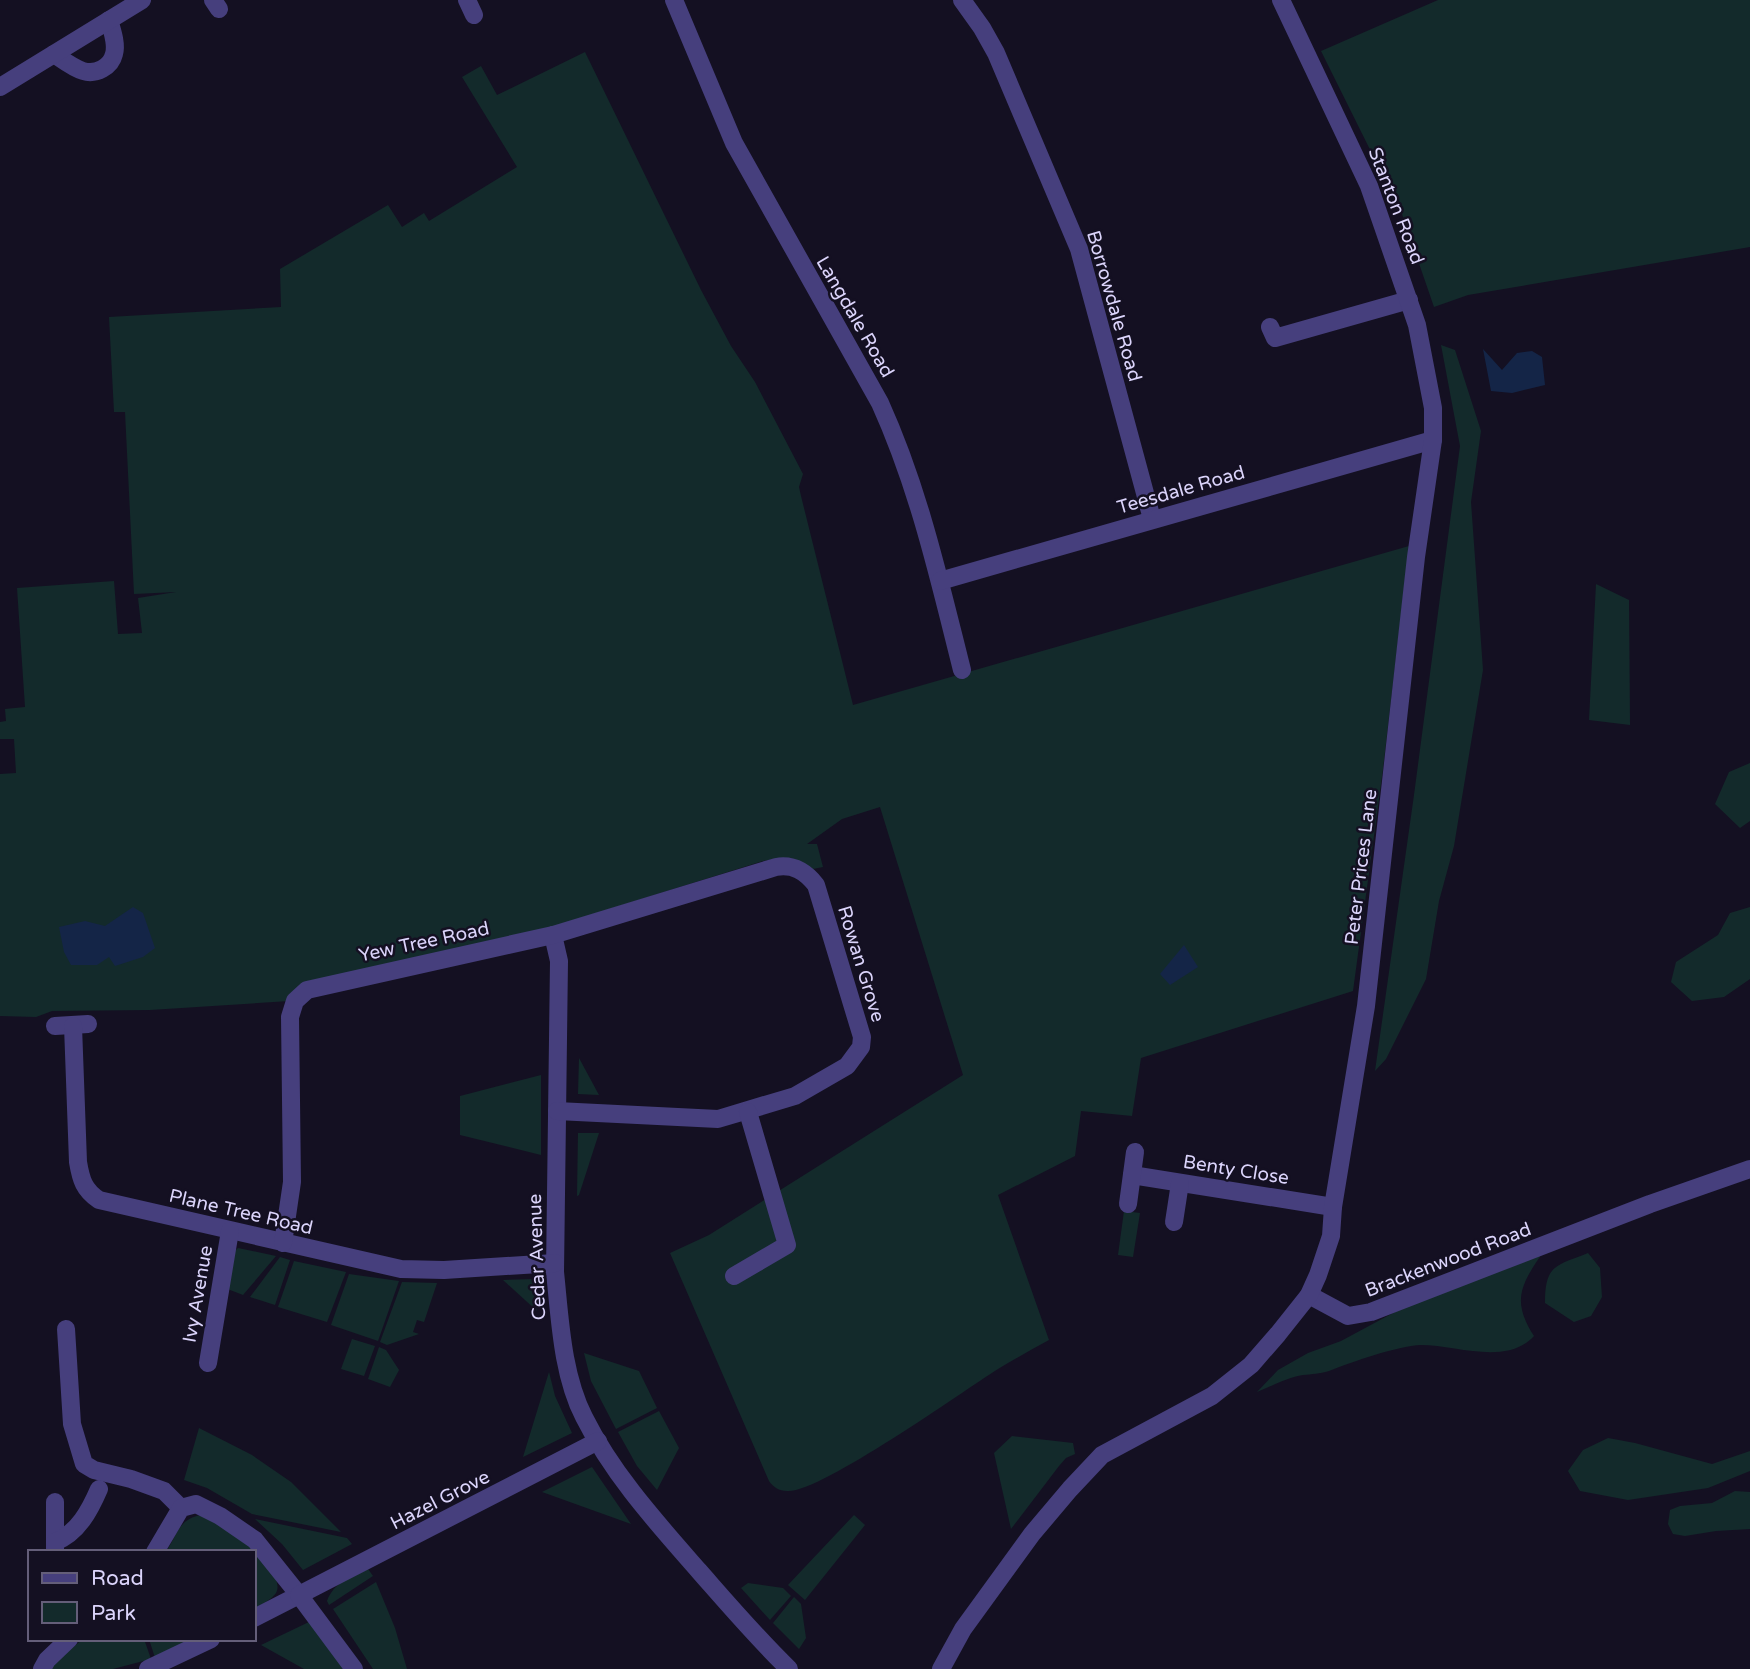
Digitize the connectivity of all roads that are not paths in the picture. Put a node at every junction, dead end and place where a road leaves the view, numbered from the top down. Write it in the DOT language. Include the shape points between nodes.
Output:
graph roads {
  1 [pos="142,0"];
  2 [pos="674,0"];
  3 [pos="961,0"];
  4 [pos="1281,0"];
  5 [pos="109,20"];
  6 [pos="54,54"];
  7 [pos="0,87"];
  8 [pos="1409,300"];
  9 [pos="1270,327"];
  10 [pos="1433,440"];
  11 [pos="1152,519"];
  12 [pos="940,581"];
  13 [pos="962,670"];
  14 [pos="799,870"];
  15 [pos="553,935"];
  16 [pos="72,1025"];
  17 [pos="557,1111"];
  18 [pos="748,1112"];
  19 [pos="1135,1152"];
  20 [pos="1750,1169"];
  21 [pos="1132,1175"];
  22 [pos="1180,1183"];
  23 [pos="1128,1205"];
  24 [pos="1333,1207"];
  25 [pos="1174,1222"];
  26 [pos="230,1231"];
  27 [pos="283,1243"];
  28 [pos="555,1263"];
  29 [pos="734,1276"];
  30 [pos="1309,1295"];
  31 [pos="66,1329"];
  32 [pos="208,1363"];
  33 [pos="598,1441"];
  34 [pos="99,1489"];
  35 [pos="55,1502"];
  36 [pos="181,1508"];
  37 [pos="55,1547"];
  38 [pos="156,1550"];
  39 [pos="299,1595"];
  40 [pos="256,1618"];
  41 [pos="65,1641"];
  42 [pos="207,1641"];
  43 [pos="786,1668"];
  44 [pos="42,1669"];
  45 [pos="148,1669"];
  46 [pos="354,1669"];
  47 [pos="941,1669"];
  1 -- 5 [label="street"];
  2 -- 12 [label="street, Langdale Road" via="734,143 880,402 910,472"];
  3 -- 11 [label="street, Borrowdale Road" via="996,53 1079,248"];
  4 -- 8 [label="street, Stanton Road" via="1369,186"];
  5 -- 6 [label="street"];
  5 -- 6 [label="street" via="115,53 107,66 84,72"];
  6 -- 7 [label="street"];
  8 -- 9 [label="street" via="1275,338"];
  8 -- 10 [label="street, Stanton Road" via="1433,408"];
  10 -- 11 [label="street, Teesdale Road"];
  10 -- 24 [label="street, Peter Prices Lane" via="1366,1006"];
  11 -- 12 [label="street, Teesdale Road"];
  12 -- 13 [label="street, Langdale Road"];
  14 -- 15 [label="street, Yew Tree Road" via="788,865 776,867"];
  14 -- 18 [label="street, Rowan Grove" via="816,885 862,1037 861,1047 847,1066 795,1096"];
  15 -- 17 [label="street, Cedar Avenue" via="559,961"];
  15 -- 27 [label="street, Yew Tree Road" via="307,990 295,1001 290,1017 292,1182"];
  16 -- 26 [label="street, Plane Tree Road" via="78,1163 88,1193 110,1203"];
  17 -- 18 [label="street, Rowan Grove" via="718,1119"];
  17 -- 28 [label="street, Cedar Avenue"];
  18 -- 29 [label="street" via="787,1245"];
  19 -- 21 [label="street"];
  20 -- 30 [label="street, Brackenwood Road" via="1371,1312 1348,1316"];
  21 -- 22 [label="street, Benty Close"];
  21 -- 23 [label="street"];
  22 -- 24 [label="street, Benty Close"];
  22 -- 25 [label="street"];
  24 -- 30 [label="street, Peter Prices Lane" via="1331,1236"];
  26 -- 27 [label="street, Plane Tree Road"];
  26 -- 32 [label="street, Ivy Avenue"];
  27 -- 28 [label="street, Plane Tree Road" via="401,1269"];
  28 -- 33 [label="street, Cedar Avenue" via="568,1368 584,1417"];
  30 -- 47 [label="street" via="1251,1365 1212,1396 1102,1455 1032,1534 963,1629"];
  31 -- 36 [label="street" via="72,1424 84,1464 164,1491"];
  33 -- 39 [label="street, Hazel Grove"];
  33 -- 43 [label="street, Cedar Avenue" via="642,1504"];
  34 -- 37 [label="street" via="80,1522"];
  35 -- 37 [label="street"];
  36 -- 38 [label="street"];
  36 -- 39 [label="street" via="196,1504 255,1540"];
  39 -- 40 [label="street, Hazel Grove"];
  39 -- 46 [label="street"];
  41 -- 44 [label="street"];
  42 -- 45 [label="street"];
}
